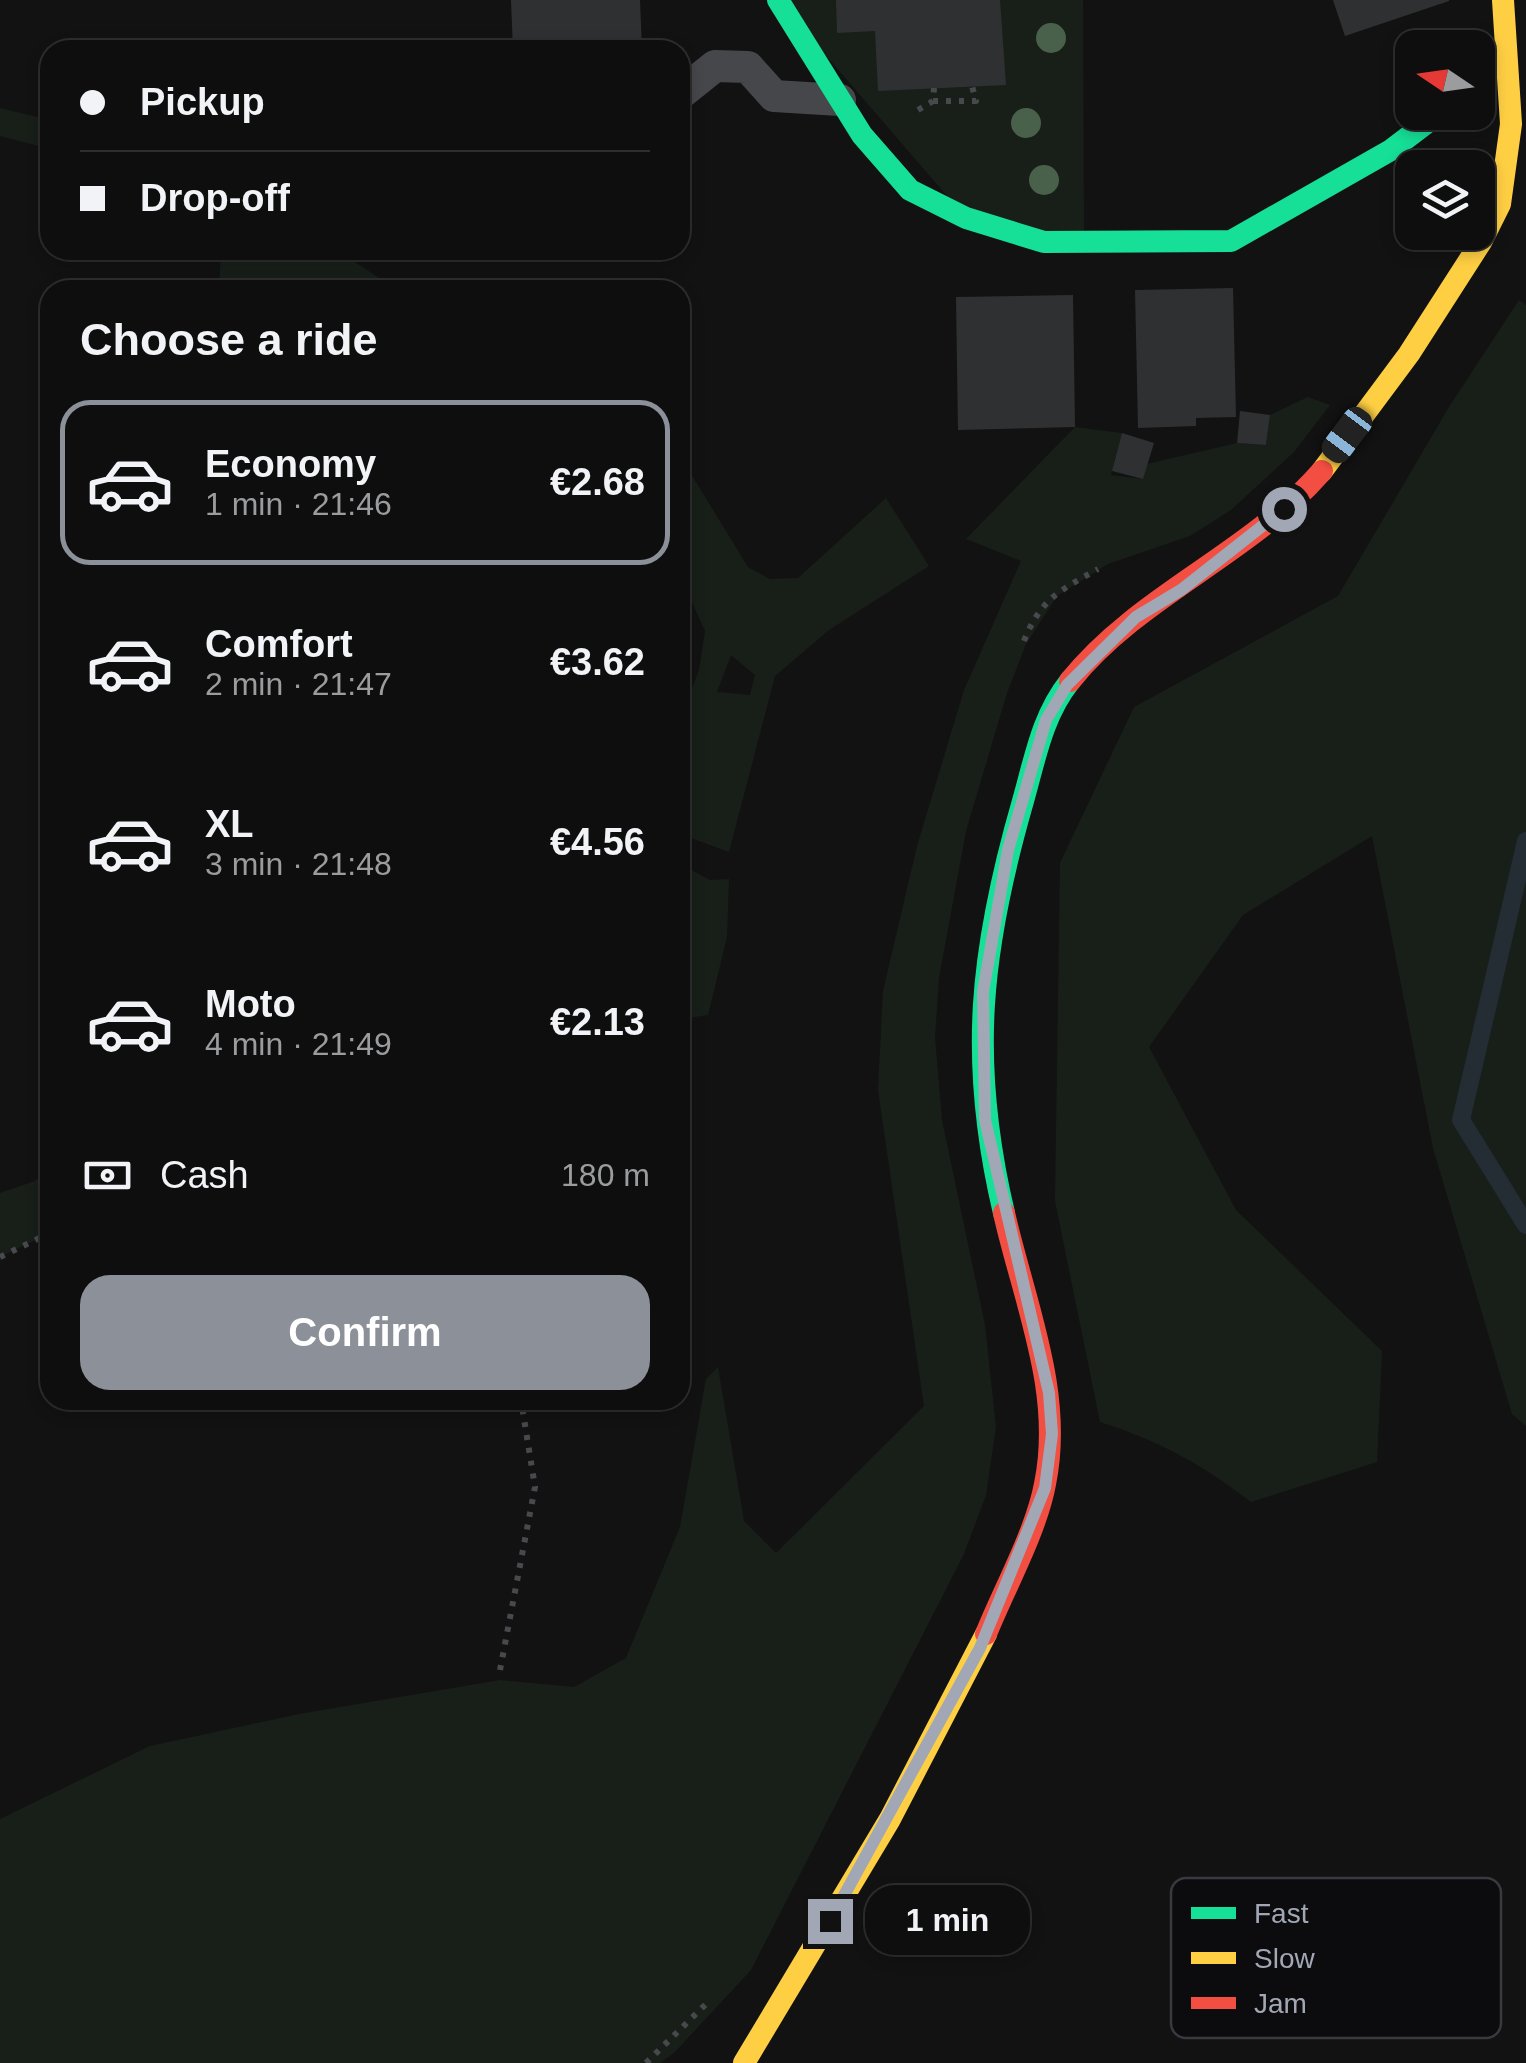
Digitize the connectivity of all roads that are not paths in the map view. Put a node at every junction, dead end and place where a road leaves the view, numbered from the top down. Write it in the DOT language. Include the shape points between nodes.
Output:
graph roads {
  1 [pos="778,0"];
  2 [pos="1503,0"];
  3 [pos="690,86"];
  4 [pos="840,100"];
  5 [pos="1417,130"];
  6 [pos="744,2063"];
  1 -- 4 [label="main road"];
  2 -- 6 [label="main road" via="1510,154 1504,192 1480,243 1306,489 1194,580 1136,617 1067,685 1046,720 1008,850 983,992 981,1058 985,1120 1049,1393 1045,1488 980,1648 890,1818"];
  3 -- 4 [label="lane" via="715,66 748,67 774,96"];
  4 -- 5 [label="main road" via="910,190 1004,232 1084,245 1231,241"];
}
